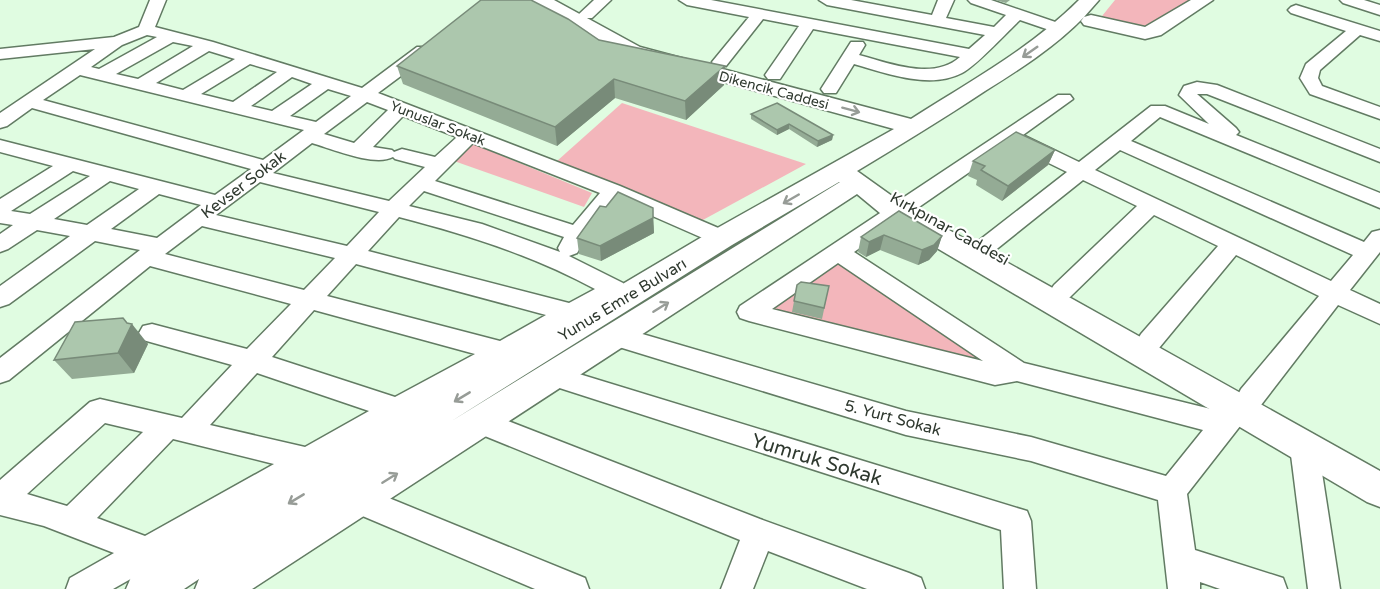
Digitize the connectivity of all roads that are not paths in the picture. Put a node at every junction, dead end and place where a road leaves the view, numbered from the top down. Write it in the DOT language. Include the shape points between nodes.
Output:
graph roads {
  1 [pos="158,0"];
  2 [pos="540,0"];
  3 [pos="558,0"];
  4 [pos="603,0"];
  5 [pos="687,0"];
  6 [pos="789,0"];
  7 [pos="827,0"];
  8 [pos="946,0"];
  9 [pos="976,0"];
  10 [pos="1107,0"];
  11 [pos="1204,0"];
  12 [pos="1348,0"];
  13 [pos="888,6"];
  14 [pos="1298,9"];
  15 [pos="1380,10"];
  16 [pos="1090,11"];
  17 [pos="1017,14"];
  18 [pos="586,15"];
  19 [pos="766,15"];
  20 [pos="937,21"];
  21 [pos="809,23"];
  22 [pos="1061,29"];
  23 [pos="1358,29"];
  24 [pos="146,30"];
  25 [pos="996,32"];
  26 [pos="864,34"];
  27 [pos="172,35"];
  28 [pos="1380,36"];
  29 [pos="436,41"];
  30 [pos="116,42"];
  31 [pos="207,45"];
  32 [pos="0,54"];
  33 [pos="972,55"];
  34 [pos="849,58"];
  35 [pos="247,59"];
  36 [pos="720,62"];
  37 [pos="76,69"];
  38 [pos="289,72"];
  39 [pos="101,75"];
  40 [pos="774,75"];
  41 [pos="324,83"];
  42 [pos="140,85"];
  43 [pos="830,88"];
  44 [pos="366,95"];
  45 [pos="185,96"];
  46 [pos="1064,99"];
  47 [pos="29,102"];
  48 [pos="401,108"];
  49 [pos="235,109"];
  50 [pos="1379,112"];
  51 [pos="275,118"];
  52 [pos="924,121"];
  53 [pos="0,122"];
  54 [pos="313,132"];
  55 [pos="470,135"];
  56 [pos="1009,136"];
  57 [pos="1118,142"];
  58 [pos="0,146"];
  59 [pos="1246,146"];
  60 [pos="358,151"];
  61 [pos="1380,156"];
  62 [pos="438,164"];
  63 [pos="69,165"];
  64 [pos="261,171"];
  65 [pos="1081,171"];
  66 [pos="106,175"];
  67 [pos="849,176"];
  68 [pos="420,183"];
  69 [pos="155,187"];
  70 [pos="613,191"];
  71 [pos="1380,201"];
  72 [pos="218,203"];
  73 [pos="1151,205"];
  74 [pos="0,208"];
  75 [pos="395,208"];
  76 [pos="903,208"];
  77 [pos="0,216"];
  78 [pos="197,218"];
  79 [pos="34,222"];
  80 [pos="92,233"];
  81 [pos="577,234"];
  82 [pos="722,238"];
  83 [pos="0,244"];
  84 [pos="1233,244"];
  85 [pos="1374,244"];
  86 [pos="985,247"];
  87 [pos="153,252"];
  88 [pos="837,252"];
  89 [pos="353,255"];
  90 [pos="561,261"];
  91 [pos="1062,291"];
  92 [pos="1334,293"];
  93 [pos="0,298"];
  94 [pos="311,299"];
  95 [pos="571,313"];
  96 [pos="1380,315"];
  97 [pos="152,333"];
  98 [pos="615,336"];
  99 [pos="1150,341"];
  100 [pos="502,351"];
  101 [pos="254,361"];
  102 [pos="1017,371"];
  103 [pos="0,373"];
  104 [pos="553,376"];
  105 [pos="397,409"];
  106 [pos="1237,410"];
  107 [pos="480,422"];
  108 [pos="177,429"];
  109 [pos="1304,447"];
  110 [pos="307,460"];
  111 [pos="1378,477"];
  112 [pos="1172,491"];
  113 [pos="357,499"];
  114 [pos="0,500"];
  115 [pos="72,522"];
  116 [pos="759,533"];
  117 [pos="159,569"];
  118 [pos="1183,575"];
  119 [pos="82,589"];
  120 [pos="217,589"];
  121 [pos="573,589"];
  122 [pos="737,589"];
  123 [pos="909,589"];
  124 [pos="1020,589"];
  125 [pos="1271,589"];
  126 [pos="1324,589"];
  1 -- 24 [label="street"];
  2 -- 52 [label="main road, Dikencik Caddesi, one-way" via="633,51"];
  3 -- 18 [label="main road, Dikencik Caddesi"];
  4 -- 18 [label="street"];
  5 -- 19 [label="street"];
  6 -- 19 [label="street"];
  7 -- 13 [label="street"];
  8 -- 20 [label="street"];
  9 -- 17 [label="street"];
  10 -- 16 [label="main road, Yunus Emre Bulvarı"];
  11 -- 16 [label="main road" via="1145,33"];
  12 -- 15 [label="street"];
  13 -- 20 [label="street"];
  14 -- 23 [label="street"];
  16 -- 22 [label="main road, Yunus Emre Bulvarı"];
  16 -- 67 [label="main road, Yunus Emre Bulvarı" via="1056,55 952,126"];
  17 -- 22 [label="street"];
  17 -- 25 [label="street"];
  18 -- 36 [label="main road, Dikencik Caddesi" via="644,44"];
  19 -- 21 [label="street"];
  19 -- 36 [label="street"];
  20 -- 25 [label="street"];
  21 -- 26 [label="street"];
  21 -- 40 [label="street"];
  22 -- 52 [label="main road, Yunus Emre Bulvarı, one-way"];
  23 -- 28 [label="street"];
  23 -- 50 [label="street" via="1312,68 1309,82 1316,90"];
  24 -- 27 [label="street, Yunuslar Sokak"];
  24 -- 30 [label="street"];
  25 -- 33 [label="street"];
  26 -- 33 [label="street"];
  26 -- 34 [label="street"];
  27 -- 31 [label="street, Yunuslar Sokak"];
  27 -- 39 [label="street"];
  29 -- 44 [label="street, Kevser Sokak"];
  30 -- 32 [label="street"];
  30 -- 37 [label="street"];
  31 -- 35 [label="street, Yunuslar Sokak"];
  31 -- 42 [label="street"];
  33 -- 34 [label="street" via="957,69 931,76"];
  34 -- 43 [label="street"];
  35 -- 38 [label="street, Yunuslar Sokak"];
  35 -- 45 [label="street"];
  36 -- 40 [label="main road, Dikencik Caddesi"];
  37 -- 39 [label="street"];
  37 -- 47 [label="street"];
  38 -- 41 [label="street, Yunuslar Sokak"];
  38 -- 49 [label="street"];
  39 -- 42 [label="street"];
  40 -- 43 [label="main road, Dikencik Caddesi"];
  41 -- 44 [label="street, Yunuslar Sokak"];
  41 -- 51 [label="street"];
  42 -- 45 [label="street"];
  43 -- 52 [label="main road, Dikencik Caddesi"];
  44 -- 48 [label="street, Yunuslar Sokak"];
  44 -- 54 [label="street, Kevser Sokak"];
  45 -- 49 [label="street"];
  46 -- 56 [label="street"];
  47 -- 53 [label="street"];
  47 -- 64 [label="street" via="150,133"];
  48 -- 55 [label="street, Yunuslar Sokak"];
  48 -- 60 [label="street"];
  49 -- 51 [label="street"];
  51 -- 54 [label="street"];
  52 -- 67 [label="main road, Yunus Emre Bulvarı"];
  54 -- 60 [label="street"];
  54 -- 64 [label="street, Kevser Sokak"];
  55 -- 62 [label="street"];
  55 -- 70 [label="street, Yunuslar Sokak"];
  56 -- 65 [label="street"];
  56 -- 76 [label="street"];
  57 -- 59 [label="street" via="1158,110"];
  57 -- 65 [label="street"];
  57 -- 85 [label="street"];
  58 -- 63 [label="street"];
  59 -- 61 [label="street" via="1188,95 1190,90 1211,89"];
  59 -- 71 [label="street"];
  60 -- 62 [label="street"];
  62 -- 68 [label="street"];
  63 -- 66 [label="street"];
  63 -- 74 [label="street"];
  64 -- 72 [label="street, Kevser Sokak"];
  64 -- 75 [label="street" via="321,192"];
  65 -- 73 [label="street"];
  65 -- 86 [label="street"];
  66 -- 69 [label="street"];
  66 -- 79 [label="street"];
  67 -- 76 [label="main road, Kırkpınar Caddesi"];
  67 -- 82 [label="main road, Yunus Emre Bulvarı, one-way"];
  98 -- 67 [label="main road, Yunus Emre Bulvarı, one-way"];
  68 -- 75 [label="street"];
  68 -- 81 [label="street"];
  69 -- 72 [label="street"];
  69 -- 80 [label="street"];
  70 -- 81 [label="street"];
  70 -- 82 [label="street, Yunuslar Sokak"];
  72 -- 78 [label="street, Kevser Sokak"];
  73 -- 84 [label="street"];
  73 -- 91 [label="street"];
  75 -- 89 [label="street"];
  75 -- 90 [label="street" via="474,229"];
  76 -- 86 [label="main road, Kırkpınar Caddesi"];
  76 -- 88 [label="street"];
  76 -- 106 [label="main road, Kırkpınar Caddesi"];
  77 -- 79 [label="street"];
  78 -- 87 [label="street, Kevser Sokak"];
  78 -- 89 [label="street"];
  79 -- 80 [label="street"];
  79 -- 83 [label="street"];
  80 -- 87 [label="street"];
  80 -- 93 [label="street"];
  81 -- 90 [label="street"];
  82 -- 117 [label="main road, Yunus Emre Bulvarı, one-way"];
  84 -- 92 [label="street"];
  84 -- 99 [label="street"];
  85 -- 92 [label="street"];
  86 -- 91 [label="main road, Kırkpınar Caddesi"];
  87 -- 94 [label="street"];
  87 -- 103 [label="street, Kevser Sokak"];
  88 -- 102 [label="street"];
  88 -- 102 [label="street" via="749,312 995,375"];
  89 -- 94 [label="street"];
  89 -- 95 [label="street"];
  90 -- 95 [label="street" via="615,289"];
  91 -- 99 [label="main road, Kırkpınar Caddesi"];
  92 -- 96 [label="street"];
  92 -- 106 [label="street"];
  94 -- 100 [label="street"];
  94 -- 101 [label="street"];
  95 -- 100 [label="street"];
  97 -- 101 [label="street"];
  98 -- 104 [label="main road, Yunus Emre Bulvarı"];
  98 -- 112 [label="street, 5. Yurt Sokak" via="906,423 1031,449"];
  99 -- 106 [label="main road, Kırkpınar Caddesi"];
  100 -- 105 [label="street"];
  101 -- 105 [label="street"];
  101 -- 108 [label="street"];
  102 -- 106 [label="street"];
  104 -- 107 [label="main road, Yunus Emre Bulvarı"];
  104 -- 124 [label="street, Yumruk Sokak" via="1016,521"];
  105 -- 110 [label="street"];
  106 -- 109 [label="main road, Kırkpınar Caddesi"];
  106 -- 111 [label="main road, Kırkpınar Caddesi"];
  106 -- 112 [label="street"];
  113 -- 107 [label="main road, Yunus Emre Bulvarı, one-way"];
  107 -- 116 [label="street"];
  108 -- 110 [label="street"];
  108 -- 114 [label="street" via="100,410"];
  108 -- 115 [label="street"];
  109 -- 111 [label="main road, Kırkpınar Caddesi"];
  109 -- 126 [label="street"];
  110 -- 117 [label="street"];
  112 -- 118 [label="street"];
  113 -- 120 [label="main road, Yunus Emre Bulvarı"];
  113 -- 121 [label="street"];
  114 -- 115 [label="street"];
  115 -- 117 [label="street"];
  116 -- 122 [label="street"];
  116 -- 123 [label="street"];
  117 -- 119 [label="street"];
  117 -- 120 [label="main road"];
  118 -- 125 [label="street"];
}
